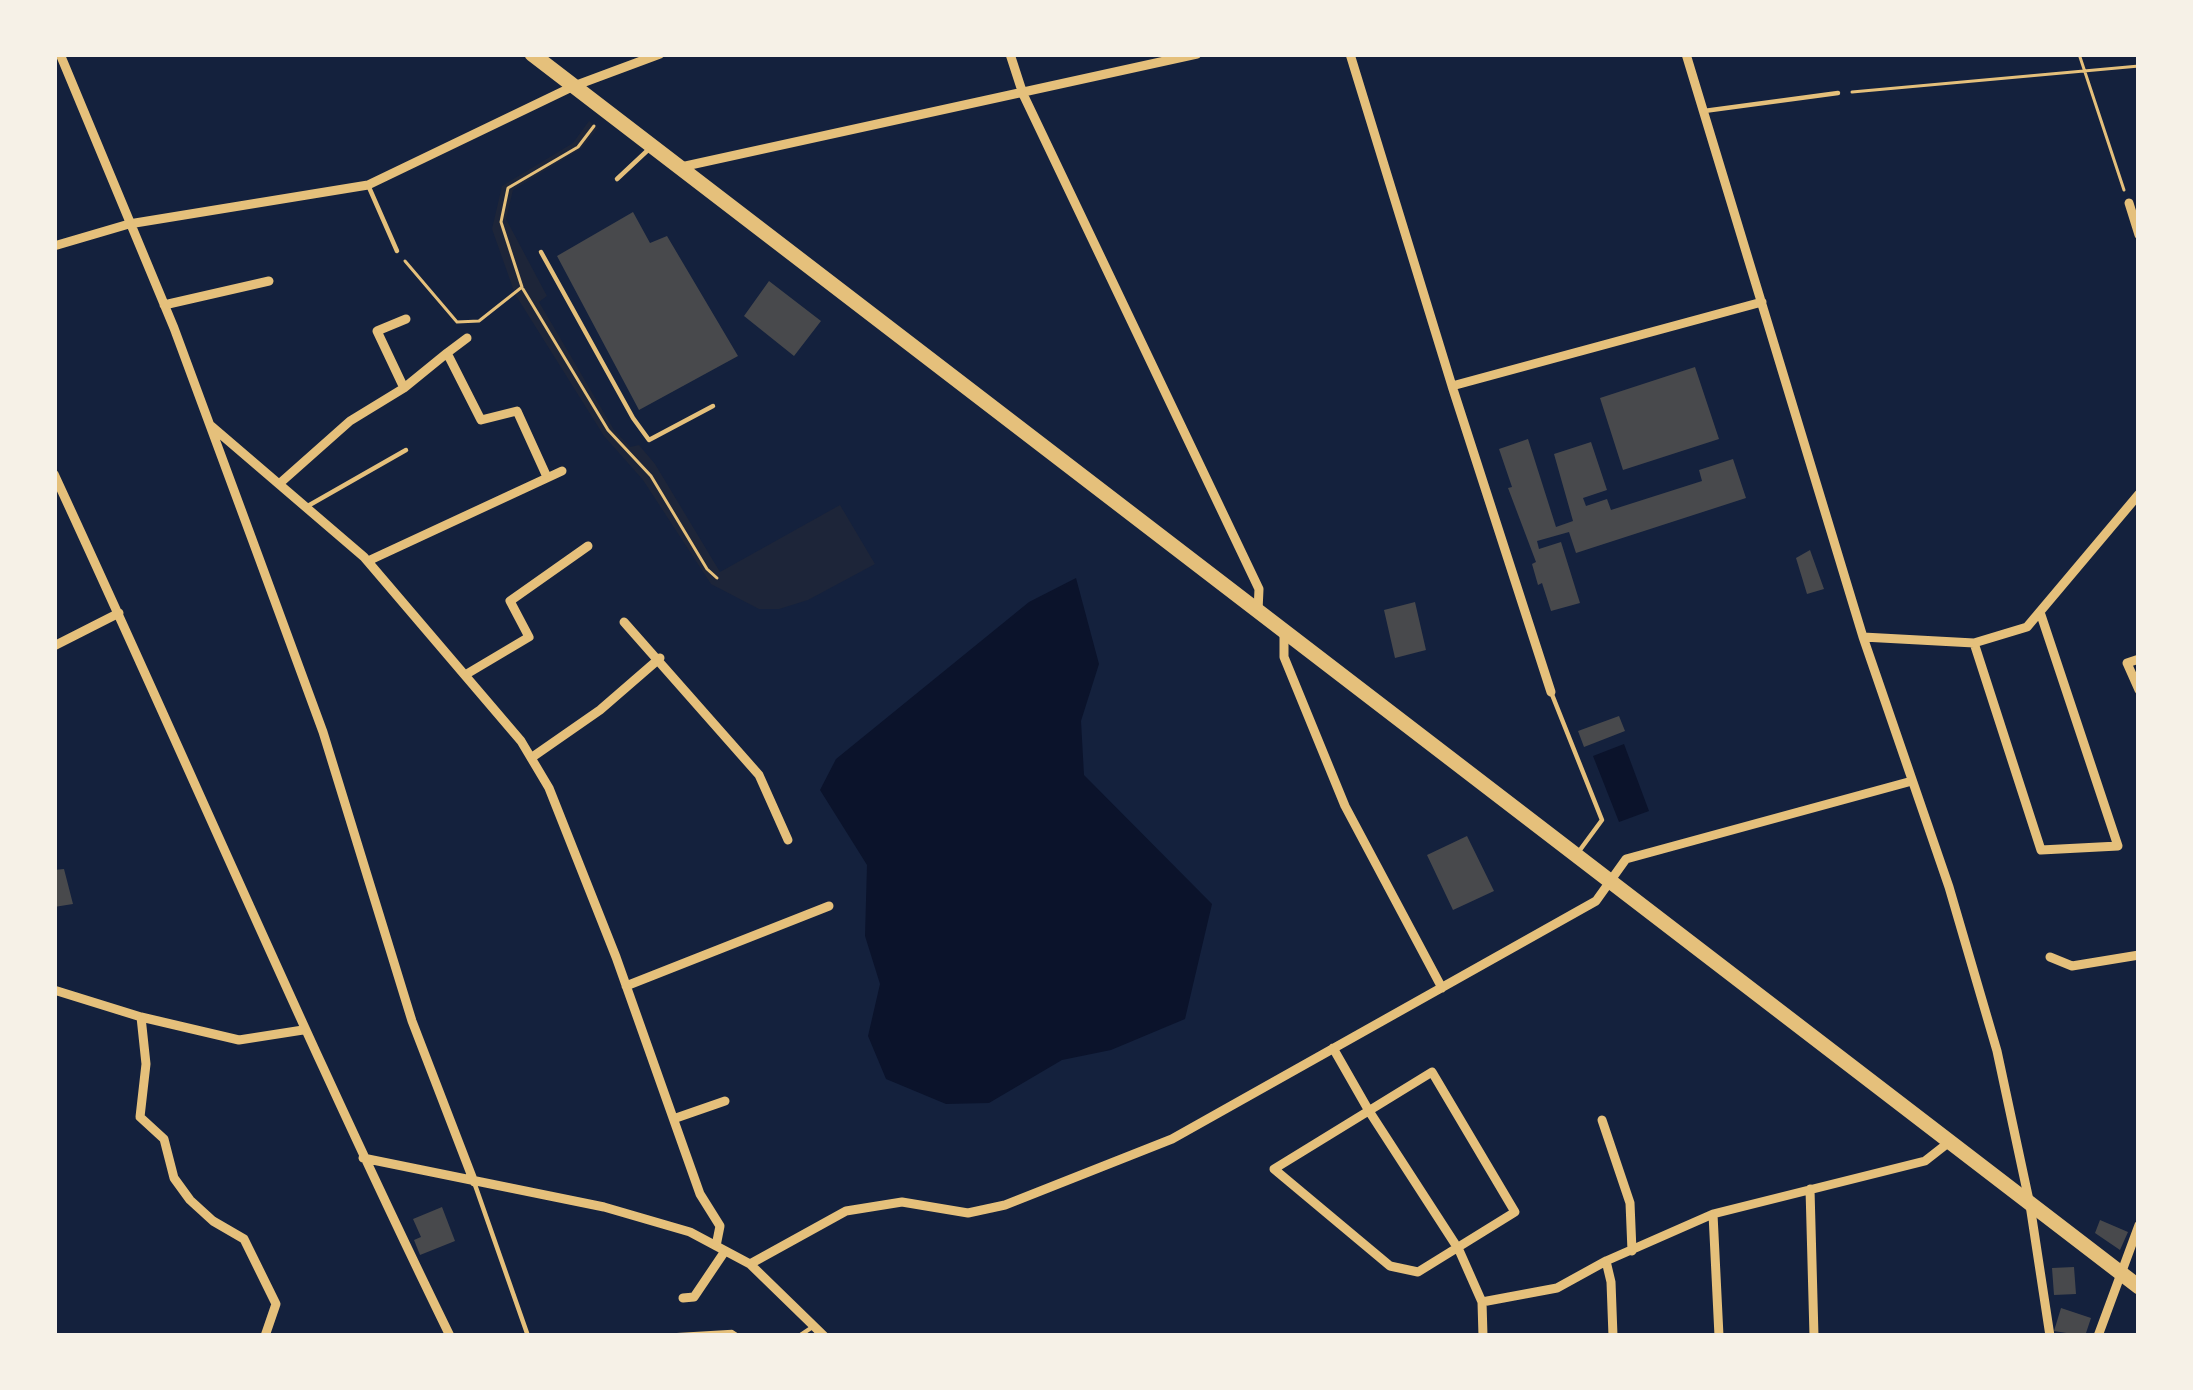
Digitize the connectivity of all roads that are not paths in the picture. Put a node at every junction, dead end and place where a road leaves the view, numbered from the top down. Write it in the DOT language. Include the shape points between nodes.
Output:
graph roads {
  1 [pos="60,54"];
  2 [pos="532,54"];
  3 [pos="660,54"];
  4 [pos="1010,54"];
  5 [pos="1197,54"];
  6 [pos="1350,54"];
  7 [pos="1686,54"];
  8 [pos="574,86"];
  9 [pos="1838,93"];
  10 [pos="1023,94"];
  11 [pos="1704,111"];
  12 [pos="653,147"];
  13 [pos="680,167"];
  14 [pos="616,179"];
  15 [pos="368,184"];
  16 [pos="2129,203"];
  17 [pos="129,224"];
  18 [pos="2139,235"];
  19 [pos="54,246"];
  20 [pos="397,250"];
  21 [pos="541,252"];
  22 [pos="269,281"];
  23 [pos="1762,302"];
  24 [pos="164,305"];
  25 [pos="406,319"];
  26 [pos="467,338"];
  27 [pos="447,353"];
  28 [pos="1452,386"];
  29 [pos="404,388"];
  30 [pos="713,406"];
  31 [pos="205,421"];
  32 [pos="406,450"];
  33 [pos="562,471"];
  34 [pos="54,474"];
  35 [pos="547,477"];
  36 [pos="279,484"];
  37 [pos="2139,494"];
  38 [pos="306,507"];
  39 [pos="588,546"];
  40 [pos="368,561"];
  41 [pos="118,613"];
  42 [pos="1258,613"];
  43 [pos="2041,615"];
  44 [pos="624,622"];
  45 [pos="1284,633"];
  46 [pos="1863,637"];
  47 [pos="1974,643"];
  48 [pos="54,646"];
  49 [pos="660,658"];
  50 [pos="2139,659"];
  51 [pos="465,675"];
  52 [pos="2139,689"];
  53 [pos="1551,692"];
  54 [pos="531,758"];
  55 [pos="1912,781"];
  56 [pos="788,840"];
  57 [pos="1576,855"];
  58 [pos="1610,881"];
  59 [pos="829,906"];
  60 [pos="2139,955"];
  61 [pos="2050,957"];
  62 [pos="626,986"];
  63 [pos="1442,988"];
  64 [pos="54,990"];
  65 [pos="141,1017"];
  66 [pos="303,1030"];
  67 [pos="1333,1048"];
  68 [pos="725,1101"];
  69 [pos="1369,1111"];
  70 [pos="676,1118"];
  71 [pos="1602,1120"];
  72 [pos="1948,1144"];
  73 [pos="363,1158"];
  74 [pos="474,1182"];
  75 [pos="1810,1189"];
  76 [pos="2030,1205"];
  77 [pos="1713,1214"];
  78 [pos="2139,1225"];
  79 [pos="721,1248"];
  80 [pos="1459,1250"];
  81 [pos="1631,1251"];
  82 [pos="1606,1261"];
  83 [pos="750,1264"];
  84 [pos="2120,1273"];
  85 [pos="2139,1287"];
  86 [pos="682,1298"];
  87 [pos="1482,1302"];
  88 [pos="814,1326"];
  89 [pos="265,1336"];
  90 [pos="450,1336"];
  91 [pos="528,1336"];
  92 [pos="664,1336"];
  93 [pos="738,1336"];
  94 [pos="799,1336"];
  95 [pos="824,1336"];
  96 [pos="1484,1336"];
  97 [pos="1613,1336"];
  98 [pos="1719,1336"];
  99 [pos="1814,1336"];
  100 [pos="2050,1336"];
  101 [pos="2098,1336"];
  1 -- 17 [label="street"];
  2 -- 8 [label="highway"];
  3 -- 8 [label="street"];
  4 -- 10 [label="street"];
  5 -- 10 [label="street"];
  6 -- 28 [label="street"];
  7 -- 11 [label="street"];
  8 -- 12 [label="highway"];
  8 -- 15 [label="street"];
  9 -- 11 [label="lane"];
  10 -- 13 [label="street"];
  10 -- 42 [label="street" via="1259,590"];
  11 -- 23 [label="street"];
  12 -- 13 [label="highway"];
  12 -- 14 [label="lane"];
  13 -- 42 [label="highway"];
  15 -- 17 [label="street"];
  15 -- 20 [label="lane"];
  16 -- 18 [label="street"];
  17 -- 19 [label="street"];
  17 -- 24 [label="street"];
  21 -- 30 [label="lane" via="649,440"];
  22 -- 24 [label="street"];
  23 -- 28 [label="street"];
  23 -- 46 [label="street"];
  24 -- 31 [label="street"];
  25 -- 29 [label="street" via="377,332"];
  26 -- 27 [label="street"];
  27 -- 29 [label="street"];
  27 -- 35 [label="street" via="481,420 518,411"];
  28 -- 53 [label="street"];
  29 -- 36 [label="street" via="350,421"];
  31 -- 36 [label="street"];
  31 -- 74 [label="street" via="323,732 412,1022"];
  32 -- 38 [label="lane"];
  33 -- 35 [label="street"];
  34 -- 41 [label="street"];
  35 -- 40 [label="street"];
  36 -- 38 [label="street"];
  37 -- 43 [label="street"];
  38 -- 40 [label="street"];
  39 -- 51 [label="street" via="510,601 529,637"];
  40 -- 51 [label="street"];
  41 -- 48 [label="street"];
  41 -- 66 [label="street"];
  42 -- 45 [label="highway"];
  43 -- 47 [label="street"];
  43 -- 47 [label="street" via="2118,845 2041,850"];
  44 -- 49 [label="street"];
  45 -- 57 [label="highway"];
  45 -- 63 [label="street" via="1285,658 1345,806"];
  46 -- 47 [label="street"];
  46 -- 55 [label="street"];
  49 -- 54 [label="street"];
  49 -- 56 [label="street" via="759,775"];
  50 -- 52 [label="street" via="2127,663"];
  51 -- 54 [label="street"];
  53 -- 57 [label="lane" via="1602,820"];
  54 -- 62 [label="street"];
  55 -- 58 [label="street" via="1626,859"];
  55 -- 76 [label="street" via="1997,1051"];
  57 -- 58 [label="highway"];
  58 -- 63 [label="street" via="1596,901"];
  58 -- 72 [label="highway"];
  59 -- 62 [label="street"];
  60 -- 61 [label="street" via="2072,966"];
  62 -- 70 [label="street"];
  63 -- 67 [label="street"];
  64 -- 65 [label="street"];
  65 -- 66 [label="street" via="238,1040"];
  65 -- 89 [label="street" via="140,1117 164,1139 174,1178 190,1200 244,1239 276,1304"];
  66 -- 73 [label="street"];
  67 -- 69 [label="street"];
  67 -- 83 [label="street" via="1172,1139 1005,1205 968,1213 902,1202 846,1210"];
  68 -- 70 [label="street"];
  69 -- 80 [label="street"];
  69 -- 80 [label="street" via="1432,1072 1516,1212"];
  69 -- 80 [label="street" via="1274,1169 1390,1266 1418,1272"];
  70 -- 79 [label="street" via="700,1194 720,1226"];
  71 -- 81 [label="street" via="1630,1203"];
  72 -- 75 [label="street" via="1925,1161"];
  72 -- 76 [label="highway"];
  73 -- 74 [label="street"];
  73 -- 90 [label="street"];
  74 -- 79 [label="street" via="604,1207"];
  74 -- 91 [label="lane"];
  75 -- 77 [label="street"];
  75 -- 99 [label="street"];
  76 -- 84 [label="highway"];
  76 -- 100 [label="street"];
  77 -- 81 [label="street"];
  77 -- 98 [label="street"];
  78 -- 84 [label="street"];
  79 -- 83 [label="street"];
  79 -- 86 [label="street" via="694,1297"];
  80 -- 87 [label="street"];
  81 -- 82 [label="street"];
  82 -- 87 [label="street" via="1557,1288"];
  82 -- 97 [label="street"];
  83 -- 88 [label="street"];
  84 -- 85 [label="highway"];
  84 -- 101 [label="street"];
  87 -- 96 [label="street"];
  88 -- 94 [label="lane"];
  88 -- 95 [label="street"];
  92 -- 93 [label="lane"];
}
